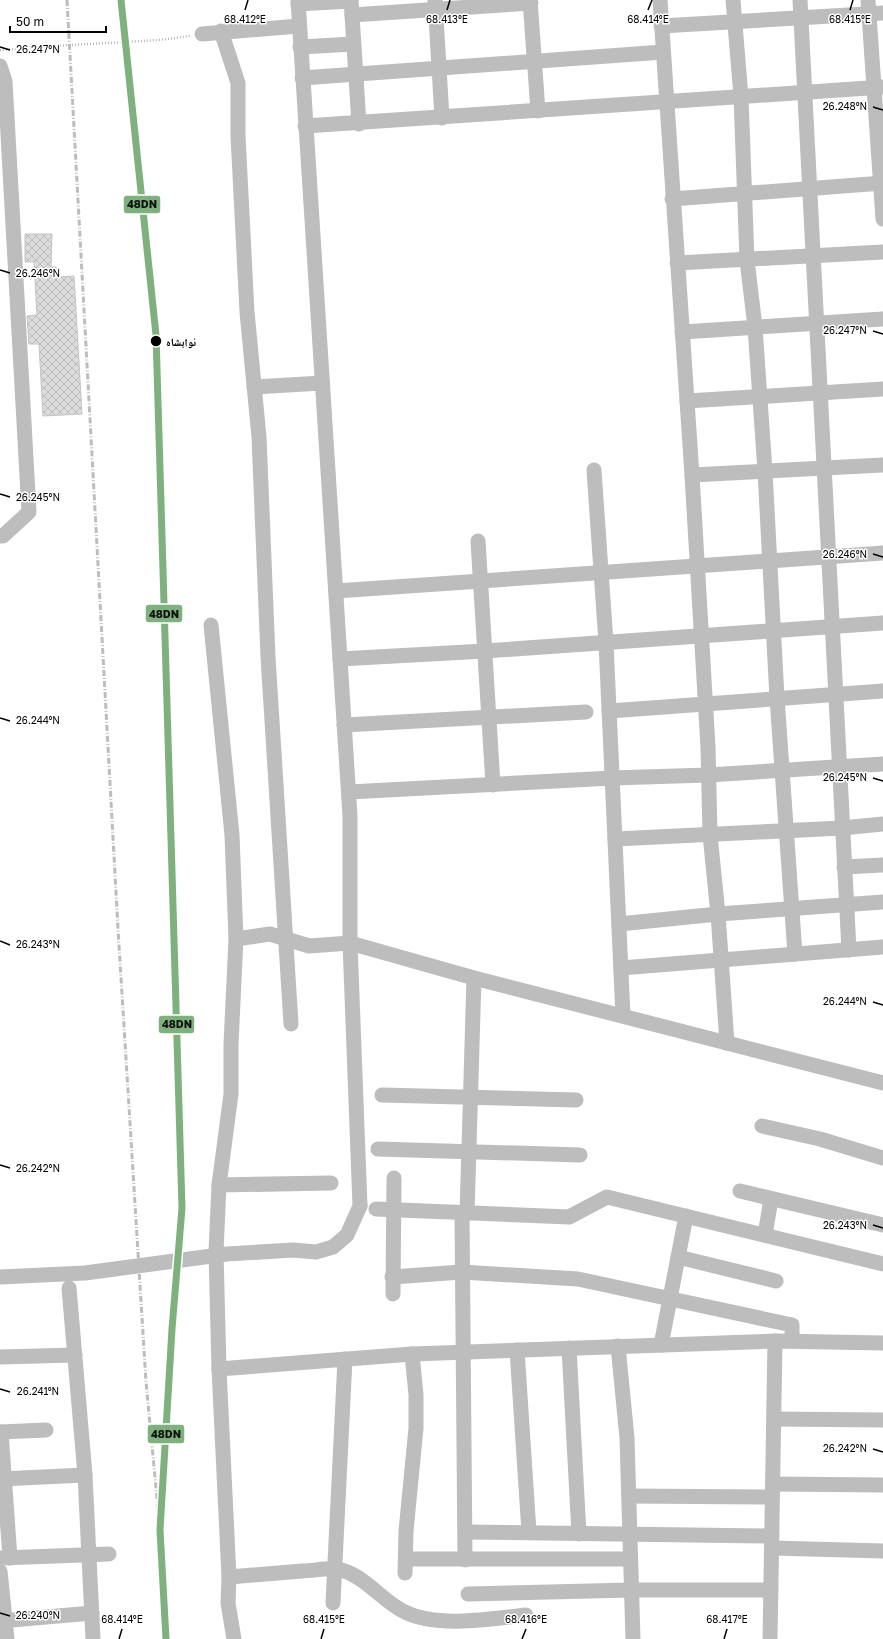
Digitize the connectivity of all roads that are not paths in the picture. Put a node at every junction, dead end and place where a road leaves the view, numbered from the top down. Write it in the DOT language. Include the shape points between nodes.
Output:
graph roads {
  1 [pos="660,0"];
  2 [pos="733,0"];
  3 [pos="800,0"];
  4 [pos="298,2"];
  5 [pos="531,2"];
  6 [pos="351,5"];
  7 [pos="435,5"];
  8 [pos="873,9"];
  9 [pos="801,18"];
  10 [pos="735,22"];
  11 [pos="298,26"];
  12 [pos="661,26"];
  13 [pos="221,31"];
  14 [pos="202,34"];
  15 [pos="353,44"];
  16 [pos="300,47"];
  17 [pos="662,52"];
  18 [pos="535,61"];
  19 [pos="0,66"];
  20 [pos="439,68"];
  21 [pos="355,74"];
  22 [pos="302,78"];
  23 [pos="879,88"];
  24 [pos="805,92"];
  25 [pos="741,96"];
  26 [pos="665,102"];
  27 [pos="538,111"];
  28 [pos="442,118"];
  29 [pos="358,124"];
  30 [pos="305,126"];
  31 [pos="882,184"];
  32 [pos="810,188"];
  33 [pos="745,193"];
  34 [pos="672,199"];
  35 [pos="883,219"];
  36 [pos="883,252"];
  37 [pos="814,257"];
  38 [pos="747,260"];
  39 [pos="677,263"];
  40 [pos="883,319"];
  41 [pos="817,323"];
  42 [pos="755,327"];
  43 [pos="682,332"];
  44 [pos="322,383"];
  45 [pos="254,387"];
  46 [pos="883,389"];
  47 [pos="820,392"];
  48 [pos="759,396"];
  49 [pos="686,401"];
  50 [pos="883,465"];
  51 [pos="824,468"];
  52 [pos="594,470"];
  53 [pos="765,471"];
  54 [pos="692,475"];
  55 [pos="0,536"];
  56 [pos="478,540"];
  57 [pos="883,553"];
  58 [pos="829,557"];
  59 [pos="769,561"];
  60 [pos="697,567"];
  61 [pos="601,574"];
  62 [pos="481,582"];
  63 [pos="336,591"];
  64 [pos="883,623"];
  65 [pos="211,625"];
  66 [pos="832,627"];
  67 [pos="774,631"];
  68 [pos="701,636"];
  69 [pos="606,643"];
  70 [pos="485,651"];
  71 [pos="340,659"];
  72 [pos="883,691"];
  73 [pos="836,694"];
  74 [pos="777,698"];
  75 [pos="705,704"];
  76 [pos="609,711"];
  77 [pos="586,712"];
  78 [pos="489,718"];
  79 [pos="344,725"];
  80 [pos="883,764"];
  81 [pos="839,766"];
  82 [pos="783,770"];
  83 [pos="708,775"];
  84 [pos="612,778"];
  85 [pos="493,785"];
  86 [pos="349,792"];
  87 [pos="883,824"];
  88 [pos="842,828"];
  89 [pos="787,831"];
  90 [pos="710,835"];
  91 [pos="615,839"];
  92 [pos="883,865"];
  93 [pos="844,867"];
  94 [pos="883,902"];
  95 [pos="846,904"];
  96 [pos="793,908"];
  97 [pos="718,914"];
  98 [pos="619,924"];
  99 [pos="236,939"];
  100 [pos="287,939"];
  101 [pos="350,943"];
  102 [pos="883,947"];
  103 [pos="848,950"];
  104 [pos="795,954"];
  105 [pos="720,959"];
  106 [pos="621,968"];
  107 [pos="474,978"];
  108 [pos="623,1016"];
  109 [pos="291,1024"];
  110 [pos="727,1043"];
  111 [pos="883,1083"];
  112 [pos="382,1095"];
  113 [pos="470,1097"];
  114 [pos="576,1100"];
  115 [pos="762,1126"];
  116 [pos="378,1149"];
  117 [pos="469,1153"];
  118 [pos="580,1155"];
  119 [pos="883,1158"];
  120 [pos="394,1178"];
  121 [pos="331,1183"];
  122 [pos="219,1185"];
  123 [pos="740,1191"];
  124 [pos="771,1198"];
  125 [pos="376,1209"];
  126 [pos="394,1210"];
  127 [pos="465,1214"];
  128 [pos="686,1216"];
  129 [pos="883,1225"];
  130 [pos="765,1235"];
  131 [pos="678,1257"];
  132 [pos="883,1264"];
  133 [pos="462,1272"];
  134 [pos="0,1277"];
  135 [pos="392,1277"];
  136 [pos="776,1281"];
  137 [pos="69,1288"];
  138 [pos="392,1294"];
  139 [pos="670,1299"];
  140 [pos="775,1341"];
  141 [pos="792,1341"];
  142 [pos="883,1343"];
  143 [pos="661,1345"];
  144 [pos="618,1346"];
  145 [pos="569,1348"];
  146 [pos="517,1350"];
  147 [pos="462,1352"];
  148 [pos="412,1354"];
  149 [pos="75,1355"];
  150 [pos="0,1357"];
  151 [pos="345,1359"];
  152 [pos="219,1370"];
  153 [pos="774,1419"];
  154 [pos="883,1420"];
  155 [pos="46,1430"];
  156 [pos="1,1432"];
  157 [pos="85,1475"];
  158 [pos="2,1479"];
  159 [pos="883,1485"];
  160 [pos="772,1490"];
  161 [pos="629,1496"];
  162 [pos="465,1532"];
  163 [pos="530,1532"];
  164 [pos="630,1533"];
  165 [pos="579,1534"];
  166 [pos="772,1542"];
  167 [pos="883,1551"];
  168 [pos="90,1554"];
  169 [pos="109,1554"];
  170 [pos="5,1558"];
  171 [pos="465,1560"];
  172 [pos="630,1560"];
  173 [pos="335,1569"];
  174 [pos="0,1572"];
  175 [pos="229,1577"];
  176 [pos="631,1590"];
  177 [pos="771,1590"];
  178 [pos="468,1594"];
  179 [pos="334,1603"];
  180 [pos="92,1614"];
  181 [pos="526,1615"];
  182 [pos="2,1621"];
  183 [pos="7,1639"];
  184 [pos="93,1639"];
  185 [pos="234,1639"];
  186 [pos="633,1639"];
  187 [pos="770,1639"];
  1 -- 12 [label="street"];
  2 -- 10 [label="street"];
  3 -- 9 [label="street"];
  4 -- 6 [label="street"];
  4 -- 11 [label="street"];
  5 -- 7 [label="street"];
  5 -- 18 [label="street"];
  6 -- 7 [label="street"];
  6 -- 15 [label="street"];
  7 -- 20 [label="street"];
  8 -- 9 [label="street"];
  8 -- 23 [label="street"];
  9 -- 10 [label="street"];
  9 -- 24 [label="street"];
  10 -- 12 [label="street"];
  10 -- 25 [label="street"];
  11 -- 13 [label="street"];
  11 -- 16 [label="street"];
  12 -- 17 [label="street"];
  13 -- 14 [label="street"];
  13 -- 45 [label="street" via="238,83 238,136"];
  15 -- 16 [label="street"];
  15 -- 21 [label="street"];
  16 -- 22 [label="street"];
  17 -- 18 [label="street"];
  17 -- 26 [label="street"];
  18 -- 20 [label="street"];
  18 -- 27 [label="street"];
  19 -- 55 [label="street" via="5,81 29,512"];
  20 -- 21 [label="street"];
  20 -- 28 [label="street"];
  21 -- 22 [label="street"];
  21 -- 29 [label="street"];
  22 -- 30 [label="street"];
  23 -- 24 [label="street"];
  23 -- 31 [label="street"];
  24 -- 25 [label="street"];
  24 -- 32 [label="street"];
  25 -- 26 [label="street"];
  25 -- 33 [label="street"];
  26 -- 27 [label="street"];
  26 -- 34 [label="street"];
  27 -- 28 [label="street"];
  28 -- 29 [label="street"];
  29 -- 30 [label="street"];
  30 -- 44 [label="street"];
  31 -- 32 [label="street"];
  31 -- 35 [label="street"];
  32 -- 33 [label="street"];
  32 -- 37 [label="street"];
  33 -- 34 [label="street"];
  33 -- 38 [label="street"];
  34 -- 39 [label="street"];
  36 -- 37 [label="street"];
  37 -- 38 [label="street"];
  37 -- 41 [label="street"];
  38 -- 39 [label="street"];
  38 -- 42 [label="street"];
  39 -- 43 [label="street"];
  40 -- 41 [label="street"];
  41 -- 42 [label="street"];
  41 -- 47 [label="street"];
  42 -- 43 [label="street"];
  42 -- 48 [label="street"];
  43 -- 49 [label="street"];
  44 -- 45 [label="street"];
  44 -- 63 [label="street"];
  45 -- 100 [label="street" via="268,657"];
  46 -- 47 [label="street"];
  47 -- 48 [label="street"];
  47 -- 51 [label="street"];
  48 -- 49 [label="street"];
  48 -- 53 [label="street"];
  49 -- 54 [label="street"];
  50 -- 51 [label="street"];
  51 -- 53 [label="street"];
  51 -- 58 [label="street"];
  52 -- 61 [label="street"];
  53 -- 54 [label="street"];
  53 -- 59 [label="street"];
  54 -- 60 [label="street"];
  56 -- 62 [label="street"];
  57 -- 58 [label="street"];
  58 -- 59 [label="street"];
  58 -- 66 [label="street"];
  59 -- 60 [label="street"];
  59 -- 67 [label="street"];
  60 -- 61 [label="street"];
  60 -- 68 [label="street"];
  61 -- 62 [label="street"];
  61 -- 69 [label="street"];
  62 -- 63 [label="street"];
  62 -- 70 [label="street"];
  63 -- 71 [label="street"];
  64 -- 66 [label="street"];
  65 -- 99 [label="street" via="232,835"];
  66 -- 67 [label="street"];
  66 -- 73 [label="street"];
  67 -- 68 [label="street"];
  67 -- 74 [label="street"];
  68 -- 69 [label="street"];
  68 -- 75 [label="street"];
  69 -- 70 [label="street"];
  69 -- 76 [label="street"];
  70 -- 71 [label="street"];
  70 -- 78 [label="street"];
  71 -- 79 [label="street"];
  72 -- 73 [label="street"];
  73 -- 74 [label="street"];
  73 -- 81 [label="street"];
  74 -- 75 [label="street"];
  74 -- 82 [label="street"];
  75 -- 76 [label="street"];
  75 -- 83 [label="street"];
  76 -- 84 [label="street"];
  77 -- 78 [label="street"];
  78 -- 79 [label="street"];
  78 -- 85 [label="street"];
  79 -- 86 [label="street"];
  80 -- 81 [label="street"];
  81 -- 82 [label="street"];
  81 -- 88 [label="street"];
  82 -- 83 [label="street"];
  82 -- 89 [label="street"];
  83 -- 84 [label="street"];
  83 -- 90 [label="street"];
  84 -- 85 [label="street"];
  84 -- 91 [label="street"];
  85 -- 86 [label="street"];
  86 -- 101 [label="street"];
  87 -- 88 [label="street"];
  88 -- 89 [label="street"];
  88 -- 93 [label="street"];
  89 -- 90 [label="street"];
  89 -- 96 [label="street"];
  90 -- 91 [label="street"];
  90 -- 97 [label="street"];
  91 -- 98 [label="street"];
  92 -- 93 [label="street"];
  93 -- 95 [label="street"];
  94 -- 95 [label="street"];
  95 -- 96 [label="street"];
  95 -- 103 [label="street"];
  96 -- 97 [label="street"];
  96 -- 104 [label="street"];
  97 -- 98 [label="street"];
  97 -- 105 [label="street"];
  98 -- 106 [label="street"];
  99 -- 100 [label="street" via="270,934"];
  99 -- 122 [label="street" via="231,1094"];
  100 -- 101 [label="street" via="309,946"];
  100 -- 109 [label="street"];
  101 -- 107 [label="street"];
  101 -- 134 [label="street, bridge" via="360,1206 347,1235 333,1247 316,1252 293,1250 227,1254 86,1273"];
  102 -- 103 [label="street"];
  103 -- 104 [label="street"];
  104 -- 105 [label="street"];
  105 -- 106 [label="street"];
  105 -- 110 [label="street"];
  106 -- 108 [label="street"];
  107 -- 108 [label="street"];
  107 -- 113 [label="street"];
  108 -- 110 [label="street"];
  110 -- 111 [label="street"];
  112 -- 113 [label="street"];
  113 -- 114 [label="street"];
  113 -- 117 [label="street"];
  115 -- 119 [label="street" via="820,1139"];
  116 -- 117 [label="street"];
  117 -- 118 [label="street"];
  117 -- 127 [label="street"];
  120 -- 126 [label="street"];
  121 -- 122 [label="street"];
  122 -- 152 [label="street" via="216,1252"];
  123 -- 124 [label="street"];
  124 -- 129 [label="street"];
  124 -- 130 [label="street"];
  125 -- 126 [label="street"];
  126 -- 127 [label="street"];
  126 -- 135 [label="street"];
  127 -- 128 [label="street" via="569,1217 607,1197"];
  127 -- 133 [label="street"];
  128 -- 130 [label="street"];
  128 -- 131 [label="street"];
  130 -- 132 [label="street"];
  131 -- 136 [label="street"];
  131 -- 139 [label="street"];
  133 -- 135 [label="street"];
  133 -- 139 [label="street" via="578,1279"];
  133 -- 147 [label="street"];
  135 -- 138 [label="street"];
  137 -- 149 [label="street"];
  139 -- 141 [label="street" via="792,1325"];
  139 -- 143 [label="street"];
  140 -- 141 [label="street"];
  140 -- 143 [label="street"];
  140 -- 153 [label="street"];
  141 -- 142 [label="street"];
  143 -- 144 [label="street"];
  144 -- 145 [label="street"];
  144 -- 161 [label="street" via="627,1438"];
  145 -- 146 [label="street"];
  145 -- 165 [label="street"];
  146 -- 147 [label="street"];
  146 -- 163 [label="street"];
  147 -- 148 [label="street"];
  147 -- 162 [label="street"];
  148 -- 151 [label="street"];
  148 -- 171 [label="street" via="416,1428 405,1566"];
  149 -- 150 [label="street"];
  149 -- 157 [label="street"];
  151 -- 152 [label="street"];
  151 -- 173 [label="street"];
  152 -- 175 [label="street"];
  153 -- 154 [label="street"];
  153 -- 160 [label="street"];
  155 -- 156 [label="street"];
  156 -- 158 [label="street"];
  157 -- 158 [label="street"];
  157 -- 168 [label="street"];
  158 -- 170 [label="street"];
  159 -- 160 [label="street"];
  160 -- 161 [label="street"];
  160 -- 166 [label="street"];
  161 -- 164 [label="street"];
  162 -- 163 [label="street"];
  162 -- 171 [label="street"];
  163 -- 165 [label="street"];
  164 -- 165 [label="street"];
  164 -- 166 [label="street"];
  164 -- 172 [label="street"];
  166 -- 167 [label="street"];
  166 -- 177 [label="street"];
  168 -- 169 [label="street"];
  168 -- 170 [label="street"];
  168 -- 180 [label="street"];
  171 -- 172 [label="street"];
  172 -- 176 [label="street"];
  173 -- 175 [label="street"];
  173 -- 179 [label="street"];
  173 -- 181 [label="street" via="360,1579 405,1613 418,1617 458,1620"];
  174 -- 182 [label="street"];
  175 -- 185 [label="street" via="228,1603"];
  176 -- 177 [label="street"];
  176 -- 178 [label="street"];
  176 -- 186 [label="street"];
  177 -- 187 [label="street"];
  180 -- 182 [label="street"];
  180 -- 184 [label="street"];
  182 -- 183 [label="street"];
}
